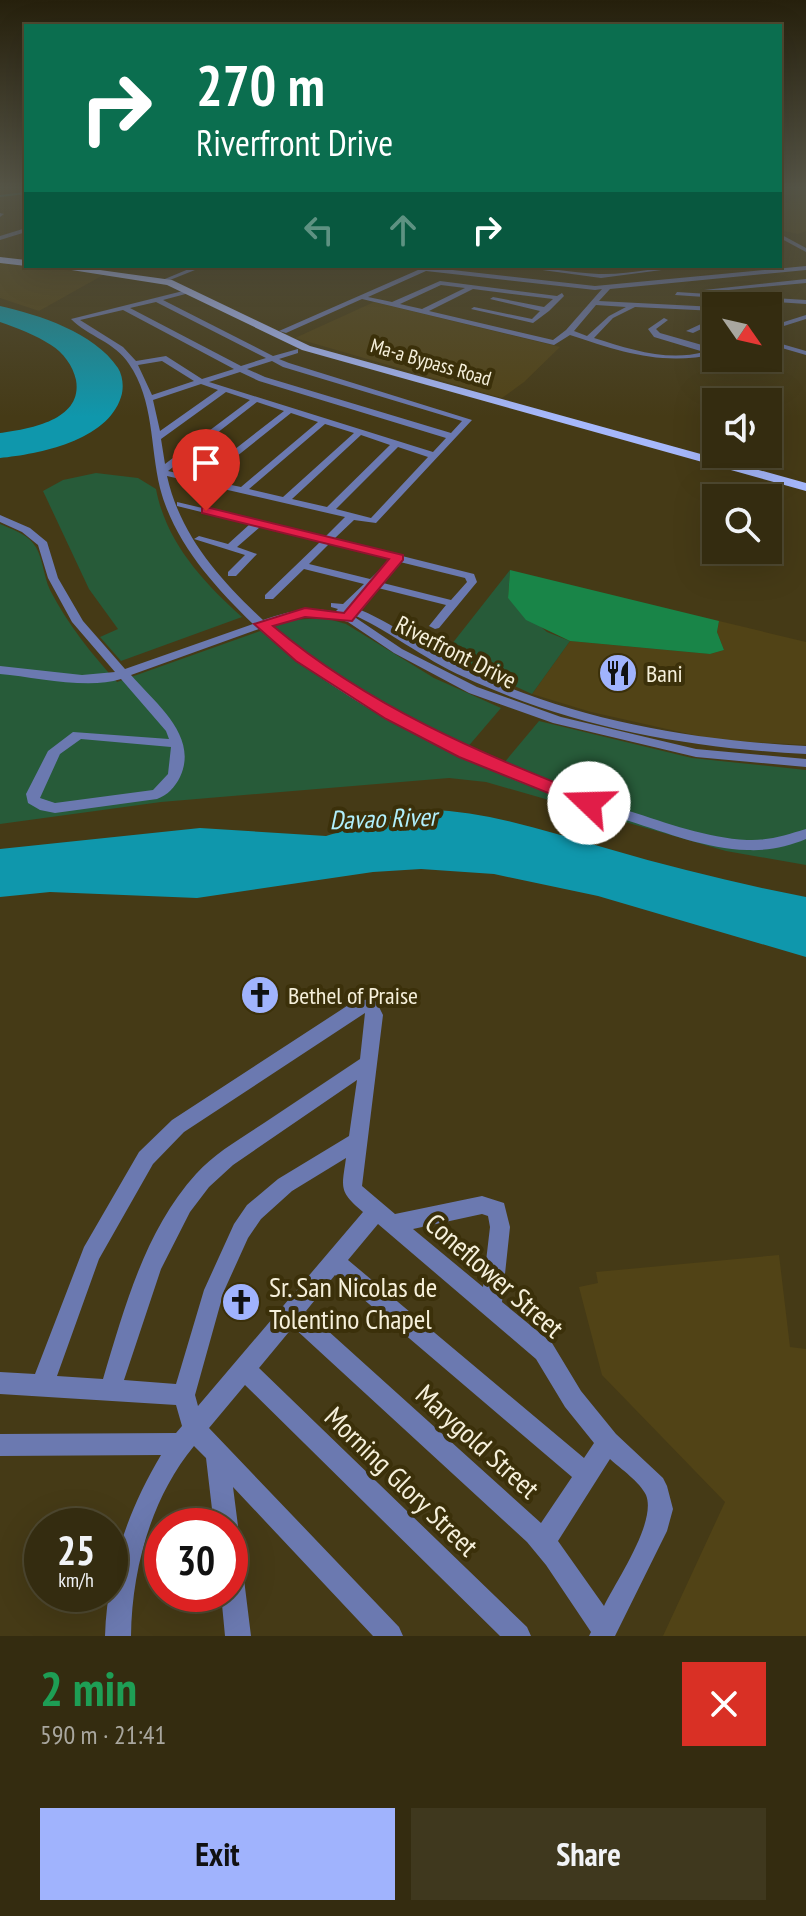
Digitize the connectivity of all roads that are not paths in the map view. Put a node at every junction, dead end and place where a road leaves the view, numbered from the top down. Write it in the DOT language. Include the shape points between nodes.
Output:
graph roads {
  1 [pos="69,268"];
  2 [pos="102,268"];
  3 [pos="193,268"];
  4 [pos="198,268"];
  5 [pos="417,268"];
  6 [pos="470,268"];
  7 [pos="533,268"];
  8 [pos="671,268"];
  9 [pos="731,268"];
  10 [pos="806,268"];
  11 [pos="425,269"];
  12 [pos="176,270"];
  13 [pos="95,271"];
  14 [pos="463,274"];
  15 [pos="741,274"];
  16 [pos="163,281"];
  17 [pos="795,281"];
  18 [pos="806,281"];
  19 [pos="774,283"];
  20 [pos="472,287"];
  21 [pos="571,287"];
  22 [pos="607,288"];
  23 [pos="189,290"];
  24 [pos="508,292"];
  25 [pos="778,292"];
  26 [pos="702,296"];
  27 [pos="361,297"];
  28 [pos="559,298"];
  29 [pos="156,299"];
  30 [pos="493,299"];
  31 [pos="782,301"];
  32 [pos="595,303"];
  33 [pos="392,305"];
  34 [pos="632,306"];
  35 [pos="123,307"];
  36 [pos="702,308"];
  37 [pos="474,309"];
  38 [pos="803,309"];
  39 [pos="547,310"];
  40 [pos="422,312"];
  41 [pos="453,320"];
  42 [pos="664,320"];
  43 [pos="782,323"];
  44 [pos="702,325"];
  45 [pos="283,331"];
  46 [pos="690,331"];
  47 [pos="569,332"];
  48 [pos="589,338"];
  49 [pos="806,342"];
  50 [pos="782,346"];
  51 [pos="702,348"];
  52 [pos="792,348"];
  53 [pos="295,351"];
  54 [pos="806,353"];
  55 [pos="702,355"];
  56 [pos="272,359"];
  57 [pos="679,359"];
  58 [pos="134,364"];
  59 [pos="240,369"];
  60 [pos="682,369"];
  61 [pos="201,382"];
  62 [pos="225,389"];
  63 [pos="148,399"];
  64 [pos="256,399"];
  65 [pos="290,410"];
  66 [pos="324,421"];
  67 [pos="360,432"];
  68 [pos="453,437"];
  69 [pos="156,438"];
  70 [pos="396,444"];
  71 [pos="435,456"];
  72 [pos="162,472"];
  73 [pos="200,481"];
  74 [pos="806,487"];
  75 [pos="242,491"];
  76 [pos="284,501"];
  77 [pos="180,504"];
  78 [pos="328,512"];
  79 [pos="351,517"];
  80 [pos="0,518"];
  81 [pos="258,523"];
  82 [pos="199,539"];
  83 [pos="328,540"];
  84 [pos="231,547"];
  85 [pos="398,558"];
  86 [pos="302,565"];
  87 [pos="232,574"];
  88 [pos="372,586"];
  89 [pos="269,597"];
  90 [pos="454,604"];
  91 [pos="346,613"];
  92 [pos="258,621"];
  93 [pos="435,626"];
  94 [pos="0,661"];
  95 [pos="0,670"];
  96 [pos="118,672"];
  97 [pos="668,742"];
  98 [pos="179,744"];
  99 [pos="806,750"];
  100 [pos="806,763"];
  101 [pos="806,834"];
  102 [pos="368,1063"];
  103 [pos="358,1141"];
  104 [pos="385,1218"];
  105 [pos="334,1261"];
  106 [pos="491,1305"];
  107 [pos="292,1312"];
  108 [pos="244,1369"];
  109 [pos="0,1383"];
  110 [pos="42,1386"];
  111 [pos="110,1390"];
  112 [pos="184,1395"];
  113 [pos="188,1437"];
  114 [pos="608,1442"];
  115 [pos="0,1445"];
  116 [pos="217,1454"];
  117 [pos="586,1474"];
  118 [pos="224,1508"];
  119 [pos="543,1542"];
  120 [pos="235,1612"];
  121 [pos="603,1633"];
  122 [pos="118,1636"];
  123 [pos="238,1636"];
  124 [pos="390,1636"];
  125 [pos="518,1636"];
  1 -- 13 [label="main road, Ma-a Bypass Road"];
  2 -- 13 [label="street"];
  3 -- 12 [label="street"];
  4 -- 16 [label="street"];
  5 -- 11 [label="street"];
  6 -- 14 [label="street"];
  7 -- 8 [label="street" via="601,276"];
  9 -- 15 [label="street"];
  10 -- 15 [label="street"];
  11 -- 14 [label="street"];
  11 -- 27 [label="street"];
  13 -- 16 [label="main road, Ma-a Bypass Road"];
  14 -- 21 [label="street"];
  15 -- 22 [label="street"];
  16 -- 23 [label="main road, Ma-a Bypass Road"];
  17 -- 18 [label="street"];
  17 -- 19 [label="street"];
  17 -- 38 [label="street"];
  19 -- 25 [label="street"];
  19 -- 26 [label="street" via="677,294"];
  20 -- 24 [label="street"];
  20 -- 33 [label="street" via="437,283"];
  20 -- 40 [label="street"];
  21 -- 22 [label="street"];
  21 -- 28 [label="street"];
  22 -- 32 [label="street"];
  23 -- 29 [label="street"];
  23 -- 74 [label="main road, Ma-a Bypass Road" via="306,348"];
  24 -- 28 [label="street"];
  24 -- 30 [label="street"];
  27 -- 33 [label="street"];
  27 -- 45 [label="street"];
  28 -- 39 [label="street"];
  29 -- 35 [label="street"];
  29 -- 56 [label="street"];
  30 -- 37 [label="street"];
  30 -- 39 [label="street"];
  31 -- 38 [label="street"];
  32 -- 34 [label="street"];
  32 -- 47 [label="street"];
  33 -- 40 [label="street"];
  34 -- 36 [label="street"];
  34 -- 48 [label="street"];
  35 -- 58 [label="street" via="75,319 112,340"];
  35 -- 59 [label="street"];
  37 -- 39 [label="street" via="531,321"];
  37 -- 41 [label="street"];
  38 -- 43 [label="street"];
  40 -- 41 [label="street"];
  41 -- 47 [label="street" via="550,343"];
  42 -- 51 [label="street" via="652,329 657,335"];
  44 -- 46 [label="street"];
  47 -- 48 [label="street"];
  48 -- 57 [label="street" via="644,355"];
  49 -- 52 [label="street"];
  50 -- 52 [label="street"];
  52 -- 54 [label="street"];
  53 -- 56 [label="street"];
  55 -- 57 [label="street"];
  56 -- 59 [label="street"];
  56 -- 68 [label="street" via="468,420"];
  57 -- 60 [label="street"];
  58 -- 61 [label="street" via="163,358"];
  58 -- 63 [label="street"];
  59 -- 61 [label="street"];
  59 -- 68 [label="street"];
  61 -- 62 [label="street"];
  61 -- 63 [label="street"];
  62 -- 64 [label="street"];
  62 -- 69 [label="street"];
  63 -- 69 [label="street"];
  64 -- 65 [label="street"];
  64 -- 72 [label="street"];
  65 -- 66 [label="street"];
  65 -- 73 [label="street"];
  66 -- 67 [label="street"];
  66 -- 75 [label="street"];
  67 -- 70 [label="street"];
  67 -- 76 [label="street"];
  68 -- 71 [label="street"];
  69 -- 72 [label="street"];
  70 -- 71 [label="street"];
  70 -- 78 [label="street"];
  71 -- 79 [label="street" via="373,521"];
  72 -- 73 [label="street"];
  72 -- 92 [label="street" via="185,536"];
  73 -- 75 [label="street"];
  75 -- 76 [label="street"];
  76 -- 78 [label="street"];
  77 -- 81 [label="street"];
  78 -- 79 [label="street"];
  79 -- 83 [label="street"];
  80 -- 96 [label="street" via="43,544 67,604"];
  81 -- 83 [label="street"];
  81 -- 84 [label="street"];
  82 -- 84 [label="street"];
  83 -- 85 [label="street"];
  83 -- 86 [label="street"];
  84 -- 87 [label="street" via="252,554"];
  85 -- 88 [label="street"];
  85 -- 90 [label="street" via="470,576 472,582"];
  86 -- 88 [label="street"];
  86 -- 89 [label="street"];
  88 -- 90 [label="street"];
  88 -- 91 [label="street"];
  90 -- 93 [label="street"];
  91 -- 92 [label="street"];
  91 -- 97 [label="street, Riverfront Drive" via="398,651 473,690 557,720"];
  92 -- 96 [label="street"];
  92 -- 101 [label="street" via="372,705 465,753 560,792 741,845 781,843"];
  94 -- 96 [label="street"];
  95 -- 96 [label="street" via="82,679"];
  96 -- 98 [label="street"];
  97 -- 99 [label="street, Riverfront Drive"];
  97 -- 100 [label="street, Riverfront Drive" via="724,757"];
  98 -- 98 [label="street" via="175,770 167,788 157,794 55,808 33,800 55,751 78,735"];
  102 -- 103 [label="street"];
  102 -- 110 [label="street" via="375,1015 372,1007 359,1007 170,1132 146,1158 91,1254"];
  102 -- 111 [label="street" via="226,1159 194,1189 146,1280"];
  103 -- 104 [label="street, Coneflower Street" via="352,1186"];
  103 -- 112 [label="street" via="285,1185 254,1212 214,1290"];
  104 -- 105 [label="street"];
  104 -- 106 [label="street, Coneflower Street"];
  104 -- 106 [label="street" via="473,1206 497,1210 500,1227"];
  105 -- 107 [label="street"];
  105 -- 117 [label="street"];
  106 -- 114 [label="street, Coneflower Street" via="544,1351"];
  107 -- 108 [label="street"];
  107 -- 119 [label="street, Marygold Street"];
  108 -- 113 [label="street"];
  108 -- 125 [label="street, Morning Glory Street"];
  109 -- 110 [label="street"];
  110 -- 111 [label="street"];
  111 -- 112 [label="street"];
  112 -- 113 [label="street"];
  113 -- 115 [label="street"];
  113 -- 116 [label="street"];
  113 -- 122 [label="street" via="154,1490 127,1559 120,1581"];
  114 -- 117 [label="street"];
  114 -- 121 [label="street, Coneflower Street" via="645,1474 660,1497 661,1509"];
  116 -- 118 [label="street"];
  116 -- 124 [label="street"];
  117 -- 119 [label="street"];
  119 -- 121 [label="street, Marygold Street"];
  120 -- 123 [label="street"];
}
